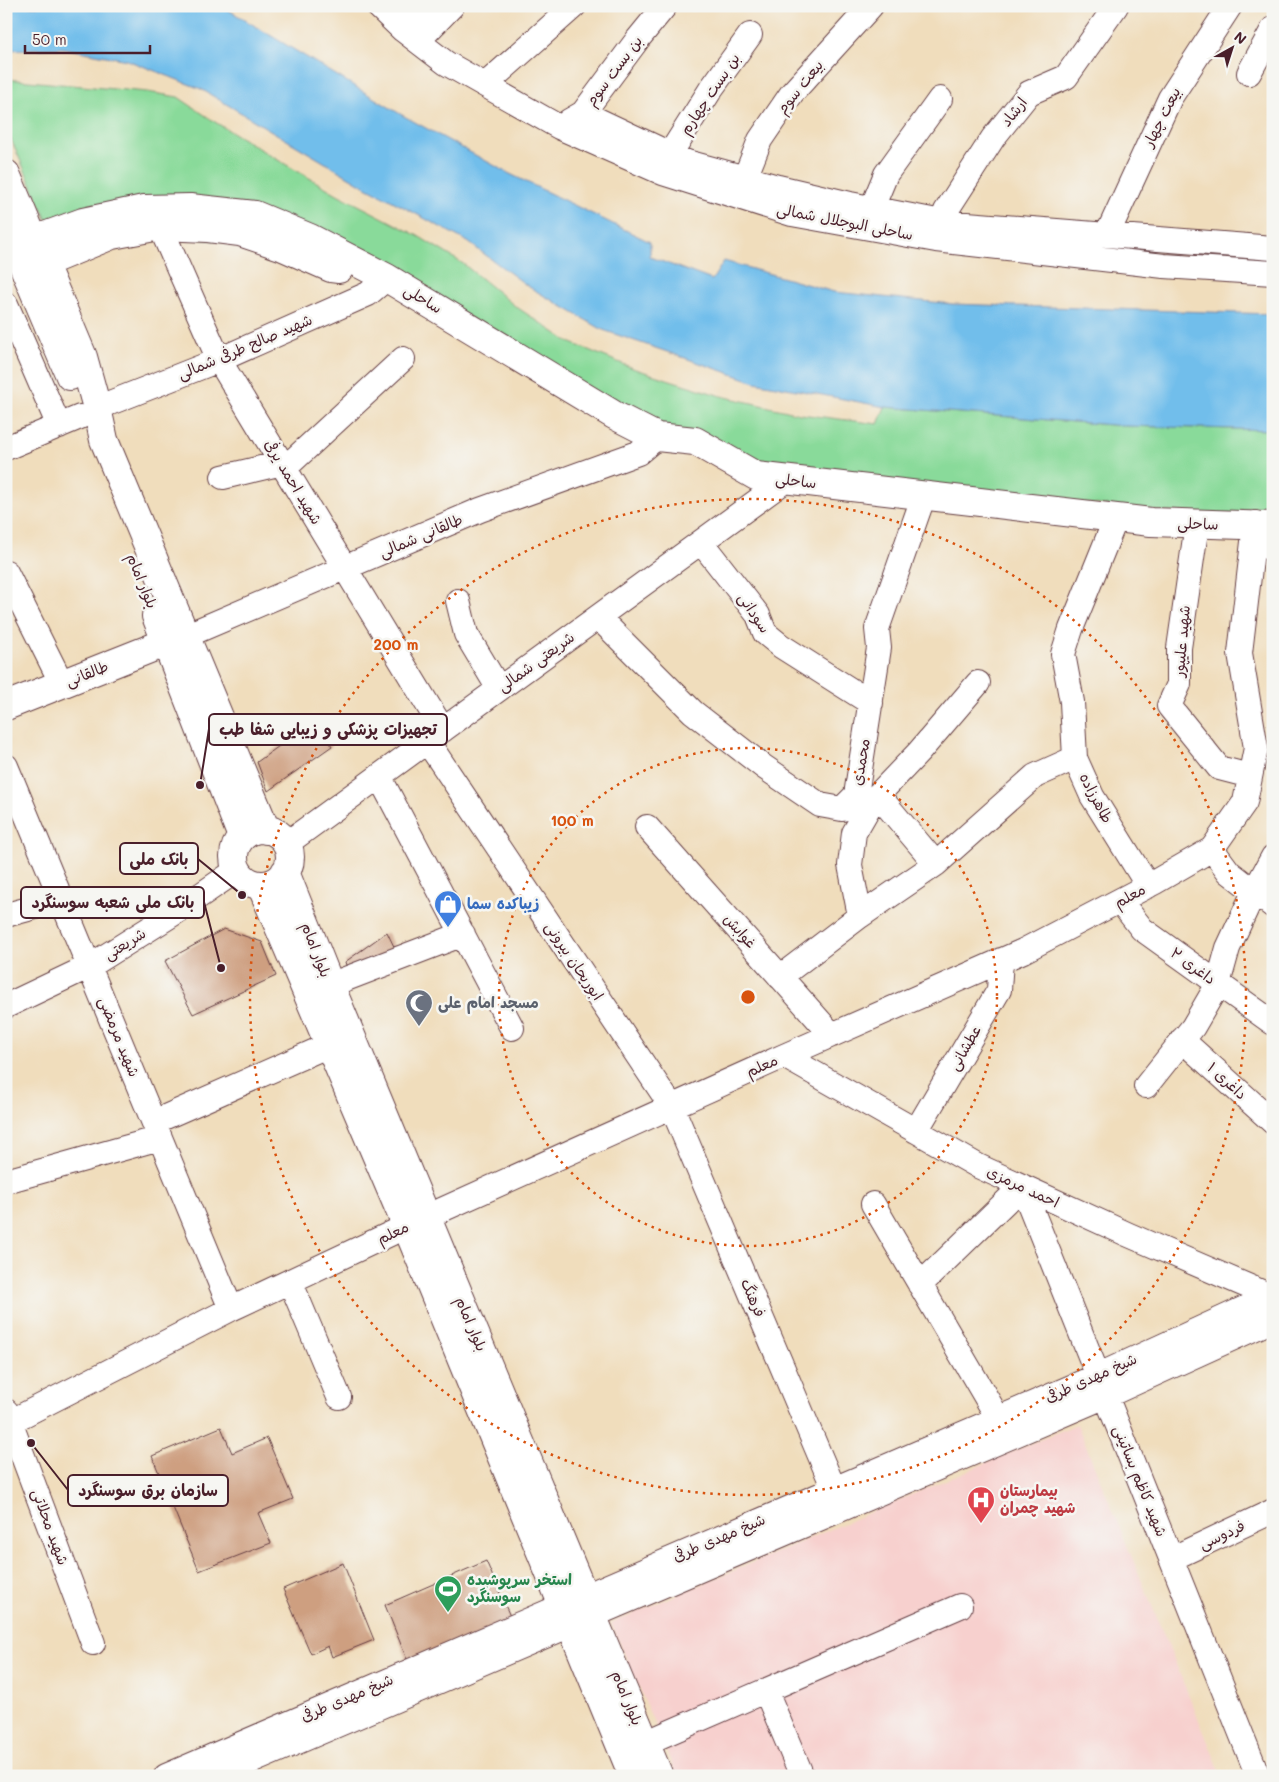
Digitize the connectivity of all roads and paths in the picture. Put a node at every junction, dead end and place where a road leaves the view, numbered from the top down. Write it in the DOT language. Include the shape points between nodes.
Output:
graph roads {
  1 [pos="378,6"];
  2 [pos="420,6"];
  3 [pos="452,6"];
  4 [pos="574,6"];
  5 [pos="665,6"];
  6 [pos="871,6"];
  7 [pos="1116,6"];
  8 [pos="1230,6"];
  9 [pos="1273,29"];
  10 [pos="750,35"];
  11 [pos="410,36"];
  12 [pos="1249,73"];
  13 [pos="485,85"];
  14 [pos="940,98"];
  15 [pos="583,113"];
  16 [pos="559,127"];
  17 [pos="670,154"];
  18 [pos="6,174"];
  19 [pos="745,178"];
  20 [pos="872,208"];
  21 [pos="6,225"];
  22 [pos="160,226"];
  23 [pos="939,231"];
  24 [pos="1107,235"];
  25 [pos="1273,248"];
  26 [pos="39,251"];
  27 [pos="1273,273"];
  28 [pos="388,278"];
  29 [pos="6,304"];
  30 [pos="403,359"];
  31 [pos="219,360"];
  32 [pos="79,417"];
  33 [pos="657,437"];
  34 [pos="6,448"];
  35 [pos="283,466"];
  36 [pos="223,477"];
  37 [pos="786,480"];
  38 [pos="924,495"];
  39 [pos="1116,518"];
  40 [pos="1197,524"];
  41 [pos="1264,525"];
  42 [pos="701,542"];
  43 [pos="1273,548"];
  44 [pos="345,568"];
  45 [pos="6,572"];
  46 [pos="458,601"];
  47 [pos="598,617"];
  48 [pos="176,639"];
  49 [pos="978,683"];
  50 [pos="62,684"];
  51 [pos="499,689"];
  52 [pos="871,703"];
  53 [pos="6,706"];
  54 [pos="435,735"];
  55 [pos="1075,758"];
  56 [pos="6,766"];
  57 [pos="379,776"];
  58 [pos="1250,776"];
  59 [pos="869,797"];
  60 [pos="647,827"];
  61 [pos="265,837"];
  62 [pos="1212,849"];
  63 [pos="1273,858"];
  64 [pos="936,864"];
  65 [pos="237,870"];
  66 [pos="285,872"];
  67 [pos="261,885"];
  68 [pos="1148,886"];
  69 [pos="1254,892"];
  70 [pos="62,900"];
  71 [pos="1120,901"];
  72 [pos="1273,906"];
  73 [pos="6,915"];
  74 [pos="860,916"];
  75 [pos="463,934"];
  76 [pos="1001,960"];
  77 [pos="90,966"];
  78 [pos="780,977"];
  79 [pos="1218,984"];
  80 [pos="330,985"];
  81 [pos="6,1006"];
  82 [pos="1273,1022"];
  83 [pos="512,1028"];
  84 [pos="832,1035"];
  85 [pos="1182,1040"];
  86 [pos="329,1045"];
  87 [pos="784,1056"];
  88 [pos="1146,1086"];
  89 [pos="672,1107"];
  90 [pos="1273,1122"];
  91 [pos="157,1130"];
  92 [pos="916,1131"];
  93 [pos="6,1181"];
  94 [pos="1022,1186"];
  95 [pos="873,1204"];
  96 [pos="417,1222"];
  97 [pos="290,1281"];
  98 [pos="920,1285"];
  99 [pos="1272,1304"];
  100 [pos="231,1309"];
  101 [pos="1101,1386"];
  102 [pos="339,1397"];
  103 [pos="998,1418"];
  104 [pos="8,1419"];
  105 [pos="834,1488"];
  106 [pos="1273,1511"];
  107 [pos="1171,1559"];
  108 [pos="960,1606"];
  109 [pos="578,1610"];
  110 [pos="93,1643"];
  111 [pos="766,1691"];
  112 [pos="646,1743"];
  113 [pos="220,1770"];
  114 [pos="166,1776"];
  115 [pos="633,1776"];
  116 [pos="659,1776"];
  117 [pos="802,1776"];
  118 [pos="1258,1776"];
  1 -- 11 [label="street, ساحلی البوجلال شمالی"];
  2 -- 11 [label="street"];
  3 -- 11 [label="street"];
  4 -- 13 [label="street"];
  5 -- 15 [label="street, بن بست سوم"];
  6 -- 19 [label="street, بیعت سوم" via="792,93 760,140"];
  7 -- 23 [label="street, ارشاد" via="1066,77 1029,92 993,138 946,211"];
  8 -- 24 [label="street, بیعت چهار" via="1170,98"];
  9 -- 12 [label="street"];
  10 -- 17 [label="street, بن بست چهارم"];
  11 -- 13 [label="street, ساحلی البوجلال شمالی" via="446,63"];
  13 -- 16 [label="street, ساحلی البوجلال شمالی"];
  14 -- 20 [label="street" via="886,174"];
  15 -- 16 [label="street"];
  15 -- 17 [label="street, ساحلی البوجلال شمالی"];
  16 -- 23 [label="street, ساحلی البوجلال شمالی" via="664,172 792,214"];
  17 -- 19 [label="street, ساحلی البوجلال شمالی"];
  18 -- 26 [label="main road"];
  19 -- 20 [label="street, ساحلی البوجلال شمالی"];
  20 -- 23 [label="street, ساحلی البوجلال شمالی"];
  21 -- 32 [label="main road, بلوار امام" via="72,380"];
  22 -- 26 [label="main road, ساحلی"];
  22 -- 28 [label="main road, ساحلی" via="240,232 331,268"];
  22 -- 31 [label="street, شهید احمد یرفی"];
  23 -- 24 [label="street, ساحلی البوجلال شمالی"];
  23 -- 27 [label="street, ساحلی البوجلال شمالی" via="1164,266"];
  24 -- 25 [label="street, ساحلی البوجلال شمالی"];
  26 -- 28 [label="main road, ساحلی" via="83,222 144,209 190,208 255,215 310,238"];
  26 -- 32 [label="main road" via="83,357"];
  28 -- 31 [label="street, شهید صالح طرفی شمالی" via="368,294"];
  28 -- 33 [label="main road, ساحلی" via="606,410"];
  29 -- 32 [label="street"];
  30 -- 35 [label="street"];
  31 -- 32 [label="street, شهید صالح طرفی شمالی"];
  31 -- 35 [label="street, شهید احمد یرفی"];
  32 -- 34 [label="street, شهید صالح طرفی شمالی"];
  32 -- 48 [label="main road, بلوار امام" via="89,450"];
  32 -- 48 [label="main road, بلوار امام" via="104,440"];
  33 -- 37 [label="main road, ساحلی" via="695,441 756,476"];
  33 -- 44 [label="street, طالقانی شمالی" via="638,453 480,510"];
  35 -- 36 [label="street"];
  35 -- 44 [label="street, شهید احمد یرفی"];
  37 -- 38 [label="main road, ساحلی"];
  37 -- 42 [label="street, شریعتی شمالی"];
  38 -- 39 [label="main road, ساحلی"];
  38 -- 52 [label="street, محمدی" via="877,629 879,648"];
  39 -- 40 [label="main road, ساحلی"];
  39 -- 55 [label="street" via="1063,654 1072,702"];
  40 -- 41 [label="main road, ساحلی"];
  40 -- 58 [label="street, شهید علیپور" via="1179,648 1179,684 1169,706 1219,768"];
  41 -- 43 [label="main road"];
  41 -- 58 [label="street, معلم" via="1240,653 1256,748"];
  42 -- 47 [label="street, شریعتی شمالی"];
  42 -- 52 [label="street, سودانی" via="758,615 765,633"];
  44 -- 48 [label="street, طالقانی شمالی"];
  44 -- 54 [label="street, شهید احمد یرفی"];
  45 -- 50 [label="street"];
  46 -- 51 [label="street" via="466,634"];
  47 -- 51 [label="street, شریعتی شمالی"];
  47 -- 59 [label="street, محمدی" via="693,712 820,805 842,808"];
  48 -- 50 [label="main road, طالقانی"];
  48 -- 61 [label="main road, بلوار امام"];
  49 -- 59 [label="street" via="918,752"];
  50 -- 53 [label="main road, طالقانی"];
  51 -- 54 [label="street, شریعتی شمالی"];
  52 -- 59 [label="street, محمدی"];
  54 -- 57 [label="street, شریعتی شمالی"];
  54 -- 89 [label="street, ابوریحان بیرونی"];
  55 -- 64 [label="street, طاهرزاده" via="1035,776"];
  55 -- 68 [label="street, طاهرزاده" via="1092,796"];
  56 -- 70 [label="street, شهید مرمضی"];
  57 -- 61 [label="street, شریعتی شمالی"];
  57 -- 75 [label="street"];
  58 -- 62 [label="street, معلم" via="1245,802"];
  59 -- 64 [label="street"];
  59 -- 74 [label="street" via="854,833 850,865"];
  60 -- 78 [label="street, غوابش"];
  61 -- 65 [label="main road" via="237,844 234,852"];
  61 -- 66 [label="main road" via="289,858"];
  62 -- 68 [label="street, معلم"];
  62 -- 69 [label="street" via="1229,872"];
  63 -- 69 [label="street"];
  64 -- 74 [label="street, طاهرزاده"];
  65 -- 67 [label="main road" via="247,880"];
  65 -- 77 [label="street, شریعتی"];
  66 -- 67 [label="main road" via="275,881"];
  66 -- 80 [label="main road, بلوار امام"];
  67 -- 86 [label="main road, بلوار امام"];
  68 -- 71 [label="street, معلم"];
  69 -- 72 [label="street"];
  69 -- 79 [label="street" via="1228,948"];
  70 -- 73 [label="street"];
  70 -- 77 [label="street, شهید مرمضی"];
  71 -- 76 [label="street, معلم"];
  71 -- 79 [label="street, داغری ۲" via="1142,928"];
  74 -- 78 [label="street, طاهرزاده"];
  75 -- 80 [label="street"];
  75 -- 83 [label="street"];
  76 -- 84 [label="street, معلم"];
  76 -- 92 [label="street, عطشانی" via="999,990"];
  77 -- 81 [label="street, شریعتی"];
  77 -- 91 [label="street, شهید مرمضی"];
  78 -- 84 [label="street, غوابش"];
  79 -- 82 [label="street, داغری ۲"];
  79 -- 85 [label="street"];
  80 -- 96 [label="main road, بلوار امام"];
  84 -- 87 [label="street, معلم"];
  85 -- 88 [label="street"];
  85 -- 90 [label="street, داغری ۱"];
  86 -- 91 [label="street"];
  86 -- 96 [label="main road, بلوار امام"];
  87 -- 89 [label="street, معلم"];
  87 -- 92 [label="street, احمد مرمزی"];
  89 -- 96 [label="street, معلم"];
  89 -- 105 [label="street, فرهنگ"];
  91 -- 93 [label="street"];
  91 -- 100 [label="street, شهید مرمضی"];
  92 -- 94 [label="street, احمد مرمزی" via="978,1166"];
  94 -- 98 [label="street"];
  94 -- 99 [label="street, احمد مرمزی"];
  94 -- 101 [label="street, شهید کاظم بساتینی"];
  95 -- 98 [label="street"];
  96 -- 97 [label="street, معلم"];
  96 -- 109 [label="main road, بلوار امام"];
  97 -- 100 [label="street, معلم"];
  97 -- 102 [label="street"];
  98 -- 103 [label="street"];
  99 -- 101 [label="street, شیخ مهدی طرفی"];
  100 -- 104 [label="street, معلم"];
  101 -- 103 [label="street, شیخ مهدی طرفی"];
  101 -- 107 [label="street, شهید کاظم بساتینی"];
  101 -- 109 [label="street, شیخ مهدی طرفی"];
  103 -- 105 [label="street, شیخ مهدی طرفی"];
  104 -- 110 [label="street, شهید محلاتی"];
  105 -- 109 [label="street, شیخ مهدی طرفی"];
  106 -- 107 [label="street, فردوسی"];
  107 -- 118 [label="street, شهید کاظم بساتینی"];
  108 -- 111 [label="street"];
  109 -- 112 [label="main road, بلوار امام"];
  109 -- 113 [label="street, شیخ مهدی طرفی" via="325,1719"];
  109 -- 115 [label="main road, بلوار امام"];
  111 -- 112 [label="street"];
  111 -- 117 [label="street"];
  112 -- 116 [label="main road, بلوار امام"];
  113 -- 114 [label="street, شیخ مهدی طرفی"];
}
